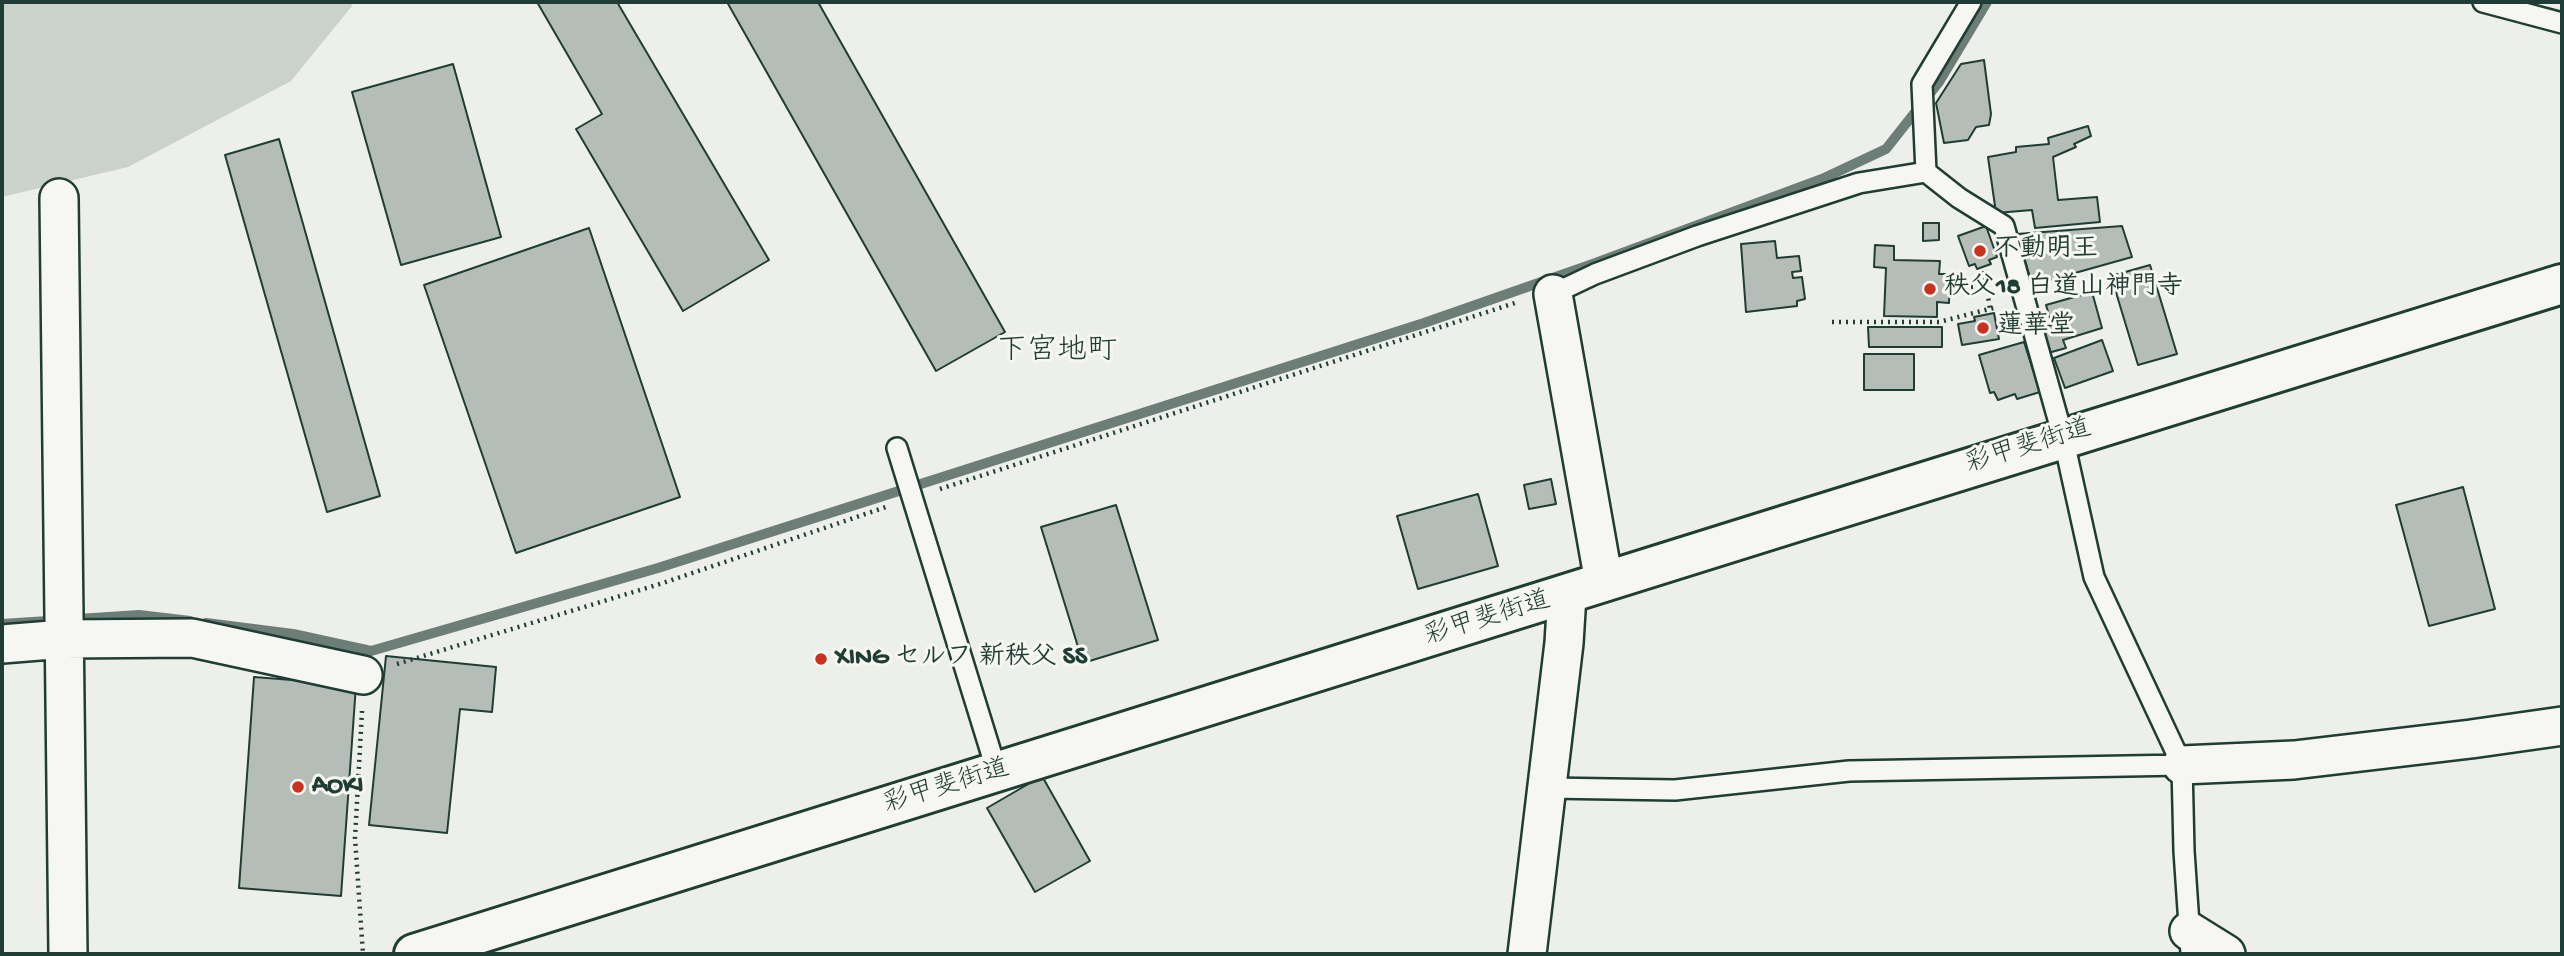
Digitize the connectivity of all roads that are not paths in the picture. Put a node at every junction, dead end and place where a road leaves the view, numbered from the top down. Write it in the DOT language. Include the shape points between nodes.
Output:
graph roads {
  1 [pos="1971,2"];
  2 [pos="2483,2"];
  3 [pos="2562,23"];
  4 [pos="1926,172"];
  5 [pos="59,198"];
  6 [pos="2562,284"];
  7 [pos="1553,294"];
  8 [pos="2063,437"];
  9 [pos="897,449"];
  10 [pos="1604,582"];
  11 [pos="1567,595"];
  12 [pos="64,639"];
  13 [pos="2,645"];
  14 [pos="363,675"];
  15 [pos="2562,726"];
  16 [pos="2182,765"];
  17 [pos="997,772"];
  18 [pos="1547,788"];
  19 [pos="2190,943"];
  20 [pos="68,954"];
  21 [pos="414,954"];
  22 [pos="1527,954"];
  23 [pos="2226,954"];
  1 -- 4 [label="lane" via="1922,84"];
  2 -- 3 [label="lane"];
  4 -- 7 [label="lane" via="1859,183 1697,236"];
  4 -- 8 [label="lane" via="2004,226"];
  5 -- 12 [label="street"];
  6 -- 8 [label="highway, 彩甲斐街道"];
  7 -- 10 [label="street"];
  8 -- 10 [label="highway, 彩甲斐街道"];
  8 -- 16 [label="lane" via="2094,577"];
  9 -- 17 [label="lane"];
  10 -- 11 [label="highway, 彩甲斐街道"];
  11 -- 17 [label="highway, 彩甲斐街道"];
  11 -- 18 [label="street"];
  12 -- 13 [label="street"];
  12 -- 14 [label="street" via="192,638"];
  12 -- 20 [label="street"];
  15 -- 16 [label="street" via="2294,760"];
  16 -- 18 [label="lane" via="1849,771 1675,790"];
  16 -- 19 [label="lane"];
  17 -- 21 [label="highway, 彩甲斐街道"];
  18 -- 22 [label="street"];
  19 -- 23 [label="street"];
}
